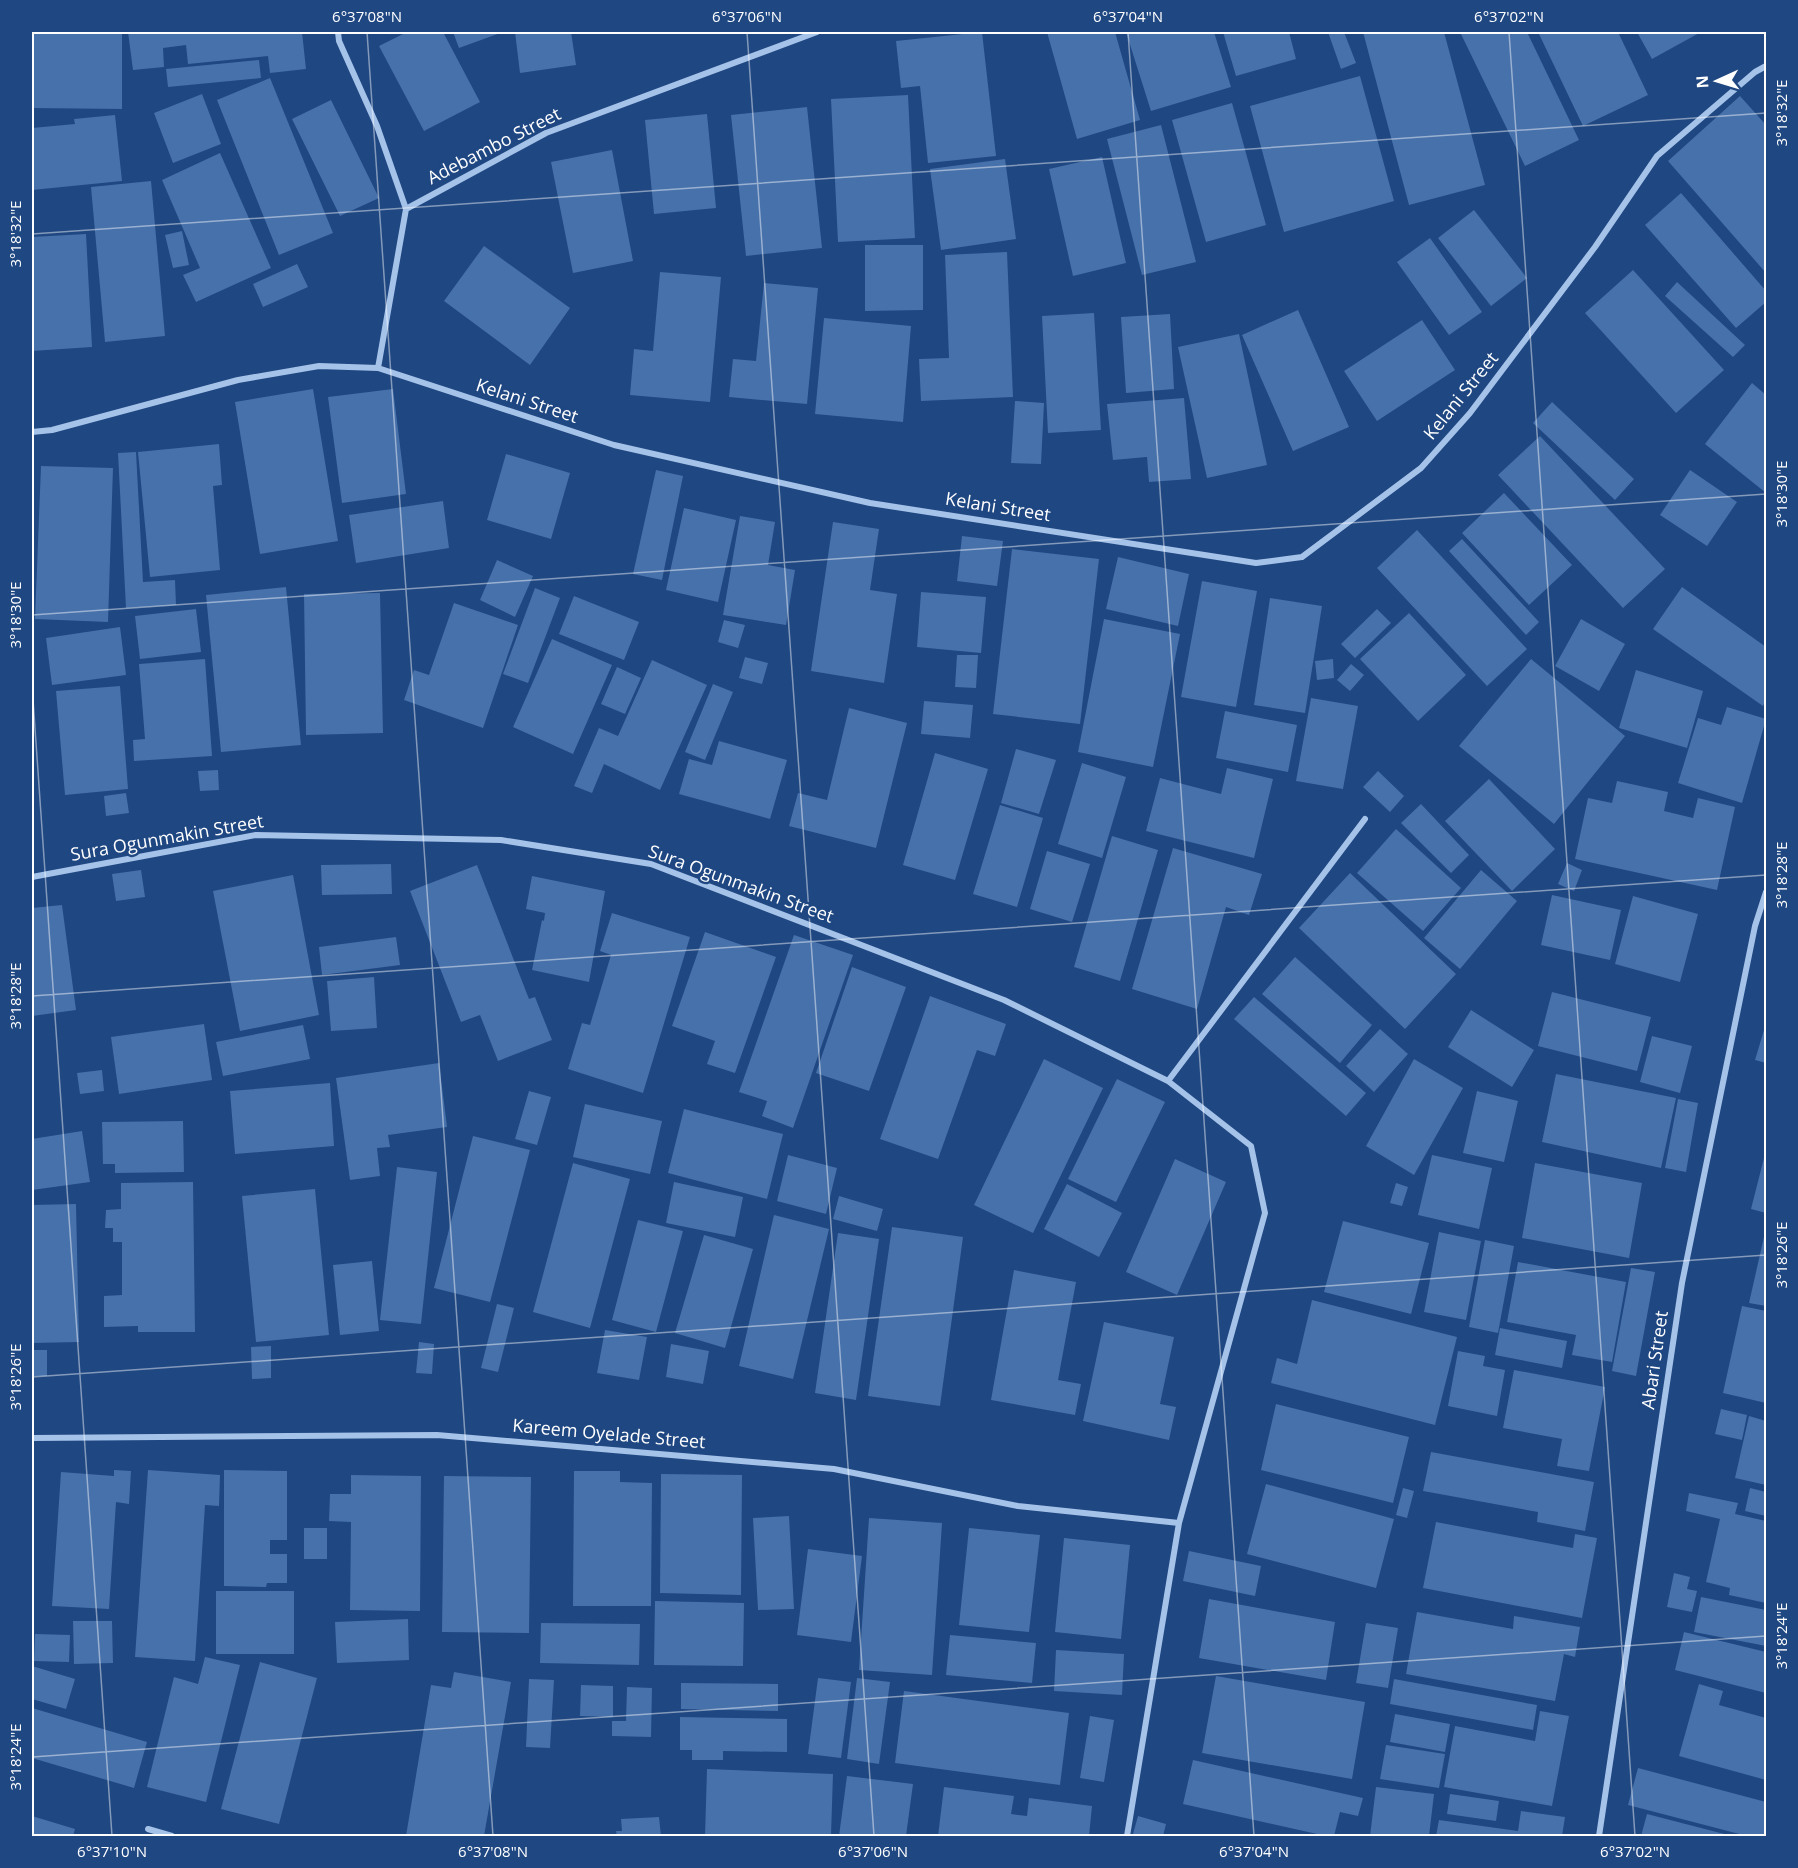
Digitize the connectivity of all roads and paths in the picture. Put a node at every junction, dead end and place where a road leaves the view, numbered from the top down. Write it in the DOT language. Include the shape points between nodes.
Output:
graph roads {
  1 [pos="338,32"];
  2 [pos="817,32"];
  3 [pos="1767,66"];
  4 [pos="406,209"];
  5 [pos="378,368"];
  6 [pos="32,432"];
  7 [pos="1365,819"];
  8 [pos="32,877"];
  9 [pos="1767,892"];
  10 [pos="1168,1081"];
  11 [pos="32,1438"];
  12 [pos="1179,1523"];
  13 [pos="148,1829"];
  14 [pos="172,1836"];
  15 [pos="1126,1836"];
  16 [pos="1599,1836"];
  1 -- 4 [label="street"];
  2 -- 4 [label="street, Adebambo Street" via="546,133"];
  3 -- 5 [label="street, Kelani Street" via="1657,156 1595,247 1470,413 1421,468 1302,557 1256,563 870,502 614,445"];
  4 -- 5 [label="street"];
  5 -- 6 [label="street, Kelani Street" via="319,366 238,380"];
  7 -- 10 [label="street"];
  8 -- 10 [label="street, Sura Ogunmakin Street" via="256,835 501,840 651,864 1004,1000"];
  9 -- 16 [label="street, Abari Street" via="1755,926 1682,1283"];
  10 -- 12 [label="street, Sura Ogunmakin Street" via="1251,1146 1265,1213"];
  11 -- 12 [label="street, Kareem Oyelade Street" via="437,1435 834,1469 1018,1506"];
  12 -- 15 [label="street"];
  13 -- 14 [label="street"];
}
